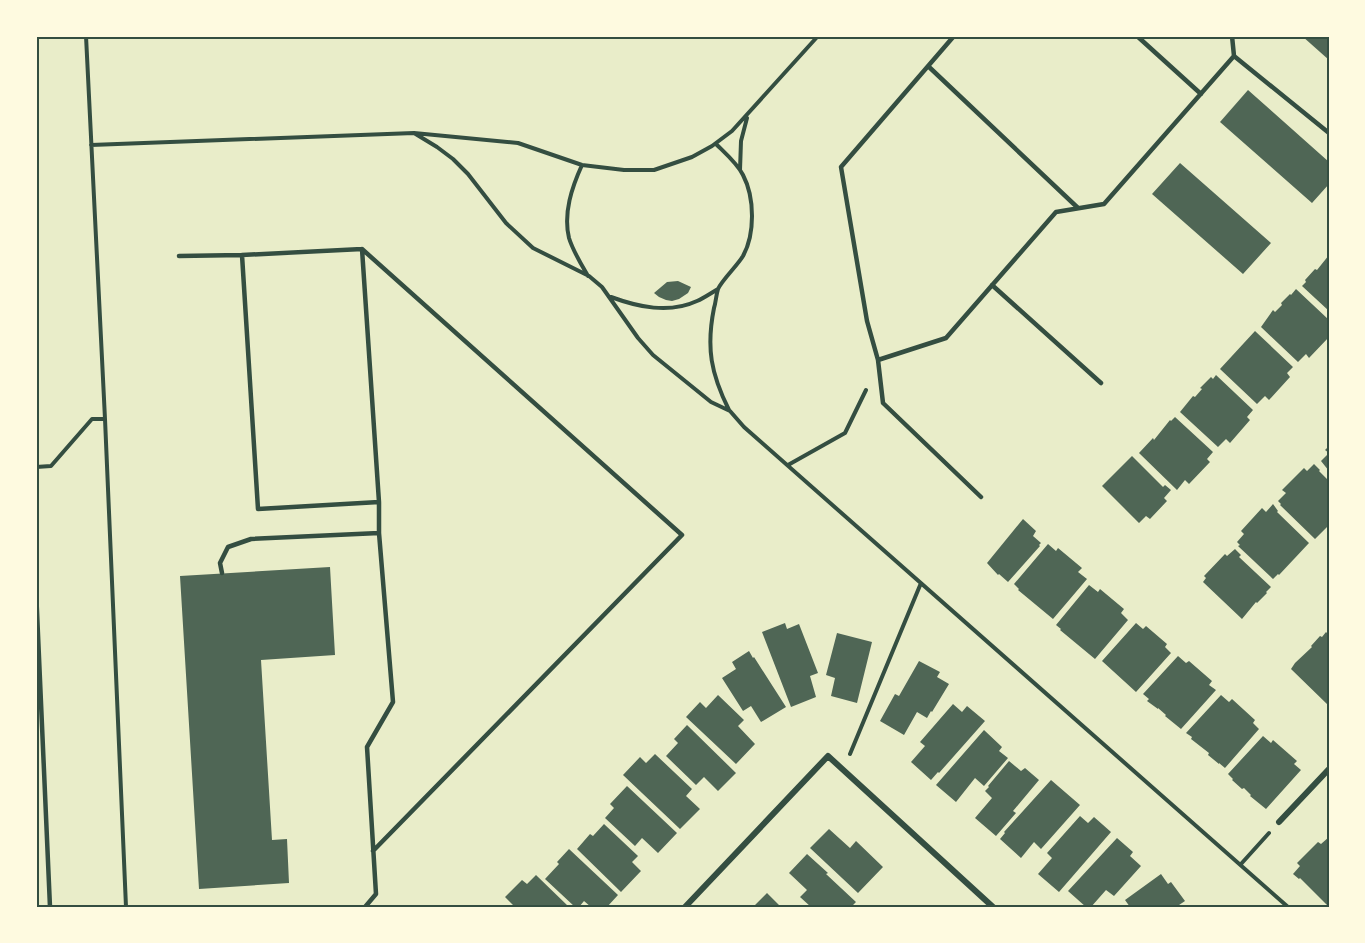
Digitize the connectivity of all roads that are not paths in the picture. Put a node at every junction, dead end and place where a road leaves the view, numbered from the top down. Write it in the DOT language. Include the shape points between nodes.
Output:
graph roads {
  1 [pos="954,36"];
  2 [pos="1137,36"];
  3 [pos="1232,36"];
  4 [pos="1234,56"];
  5 [pos="928,66"];
  6 [pos="1201,94"];
  7 [pos="1329,133"];
  8 [pos="1078,208"];
  9 [pos="362,249"];
  10 [pos="242,255"];
  11 [pos="179,256"];
  12 [pos="992,285"];
  13 [pos="878,360"];
  14 [pos="1101,383"];
  15 [pos="981,498"];
  16 [pos="378,502"];
  17 [pos="379,533"];
  18 [pos="222,573"];
  19 [pos="36,589"];
  20 [pos="1329,769"];
  21 [pos="1280,822"];
  22 [pos="372,851"];
  23 [pos="50,907"];
  24 [pos="365,907"];
  25 [pos="684,907"];
  26 [pos="993,907"];
  1 -- 5 [label="lane"];
  2 -- 6 [label="lane"];
  3 -- 4 [label="lane"];
  4 -- 6 [label="lane"];
  4 -- 7 [label="lane"];
  5 -- 8 [label="lane"];
  5 -- 13 [label="lane" via="841,167 867,321"];
  6 -- 8 [label="lane" via="1104,204"];
  8 -- 12 [label="lane" via="1056,212"];
  9 -- 10 [label="lane"];
  9 -- 16 [label="lane"];
  9 -- 22 [label="lane" via="682,535"];
  10 -- 11 [label="lane"];
  10 -- 16 [label="lane" via="258,509"];
  12 -- 13 [label="lane" via="946,338"];
  12 -- 14 [label="lane"];
  13 -- 15 [label="lane" via="883,403"];
  16 -- 17 [label="lane"];
  17 -- 18 [label="lane" via="251,539 228,547 220,563"];
  17 -- 22 [label="lane" via="393,702 368,747"];
  19 -- 23 [label="lane"];
  20 -- 21 [label="street"];
  22 -- 24 [label="lane" via="376,894"];
  25 -- 26 [label="street" via="828,756"];
}
